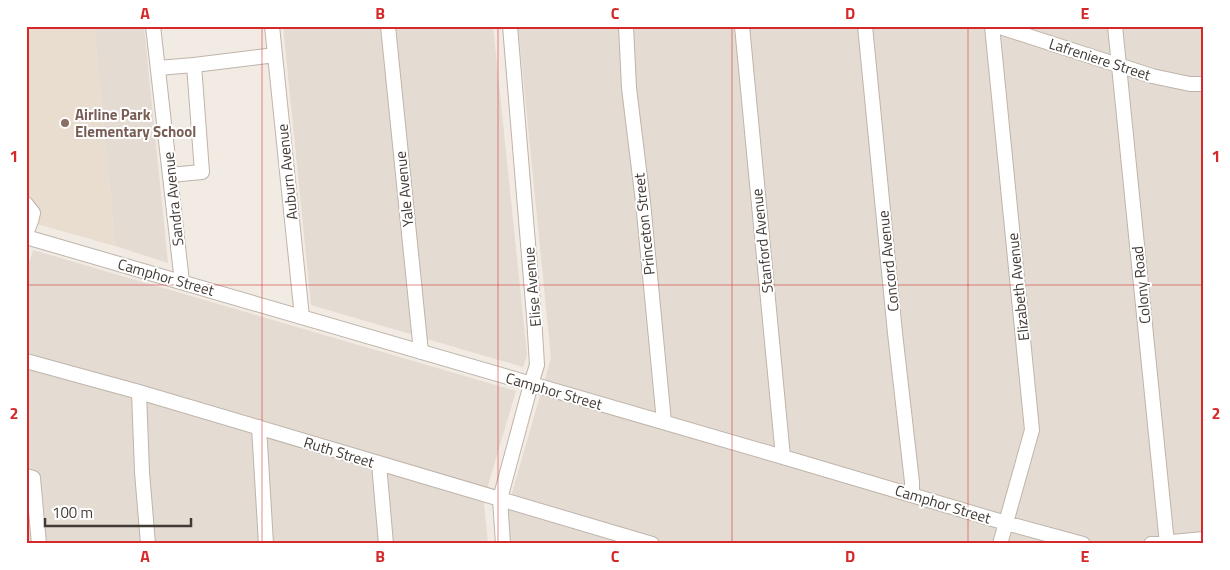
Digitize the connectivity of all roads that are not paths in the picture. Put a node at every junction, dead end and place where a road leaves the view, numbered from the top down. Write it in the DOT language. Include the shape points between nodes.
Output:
graph roads {
  1 [pos="153,26"];
  2 [pos="272,26"];
  3 [pos="388,26"];
  4 [pos="510,26"];
  5 [pos="626,26"];
  6 [pos="742,26"];
  7 [pos="865,26"];
  8 [pos="992,26"];
  9 [pos="997,26"];
  10 [pos="1115,26"];
  11 [pos="275,55"];
  12 [pos="194,65"];
  13 [pos="1119,66"];
  14 [pos="158,68"];
  15 [pos="1204,84"];
  16 [pos="170,175"];
  17 [pos="26,204"];
  18 [pos="26,236"];
  19 [pos="182,282"];
  20 [pos="302,317"];
  21 [pos="421,352"];
  22 [pos="26,361"];
  23 [pos="531,384"];
  24 [pos="139,392"];
  25 [pos="664,422"];
  26 [pos="259,427"];
  27 [pos="783,456"];
  28 [pos="379,464"];
  29 [pos="30,477"];
  30 [pos="912,495"];
  31 [pos="500,499"];
  32 [pos="1006,523"];
  33 [pos="1204,539"];
  34 [pos="1167,543"];
  35 [pos="38,544"];
  36 [pos="148,544"];
  37 [pos="266,544"];
  38 [pos="386,544"];
  39 [pos="503,544"];
  40 [pos="652,544"];
  41 [pos="1000,544"];
  42 [pos="1083,544"];
  43 [pos="1151,544"];
  1 -- 14 [label="street, Sandra Avenue"];
  2 -- 11 [label="street, Auburn Avenue"];
  3 -- 21 [label="street, Yale Avenue"];
  4 -- 23 [label="street, Elise Avenue" via="537,365"];
  5 -- 25 [label="street, Princeton Street" via="629,88"];
  6 -- 27 [label="street, Stanford Avenue"];
  7 -- 30 [label="street, Concord Avenue"];
  8 -- 32 [label="street, Elizabeth Avenue" via="1032,430"];
  9 -- 13 [label="street, Lafreniere Street"];
  10 -- 13 [label="street, Colony Road"];
  11 -- 12 [label="street"];
  11 -- 20 [label="street, Auburn Avenue"];
  12 -- 14 [label="street"];
  12 -- 16 [label="street" via="202,172"];
  13 -- 15 [label="street, Lafreniere Street" via="1152,76"];
  13 -- 34 [label="street, Colony Road"];
  14 -- 16 [label="street, Sandra Avenue"];
  16 -- 19 [label="street, Sandra Avenue"];
  17 -- 18 [label="street" via="33,213"];
  18 -- 19 [label="street, Camphor Street"];
  19 -- 20 [label="street, Camphor Street"];
  20 -- 21 [label="street, Camphor Street"];
  21 -- 23 [label="street, Camphor Street"];
  22 -- 24 [label="street, Ruth Street"];
  23 -- 25 [label="street, Camphor Street"];
  23 -- 31 [label="street, Elise Avenue"];
  24 -- 26 [label="street, Ruth Street"];
  24 -- 36 [label="street"];
  25 -- 27 [label="street, Camphor Street"];
  26 -- 28 [label="street, Ruth Street"];
  26 -- 37 [label="street"];
  27 -- 30 [label="street, Camphor Street"];
  28 -- 31 [label="street, Ruth Street"];
  28 -- 38 [label="street"];
  29 -- 35 [label="street"];
  30 -- 32 [label="street, Camphor Street"];
  31 -- 39 [label="street, Elise Avenue"];
  31 -- 40 [label="street, Ruth Street"];
  32 -- 41 [label="street, Elizabeth Avenue"];
  32 -- 42 [label="street, Camphor Street"];
  33 -- 34 [label="street"];
  34 -- 43 [label="street"];
}
